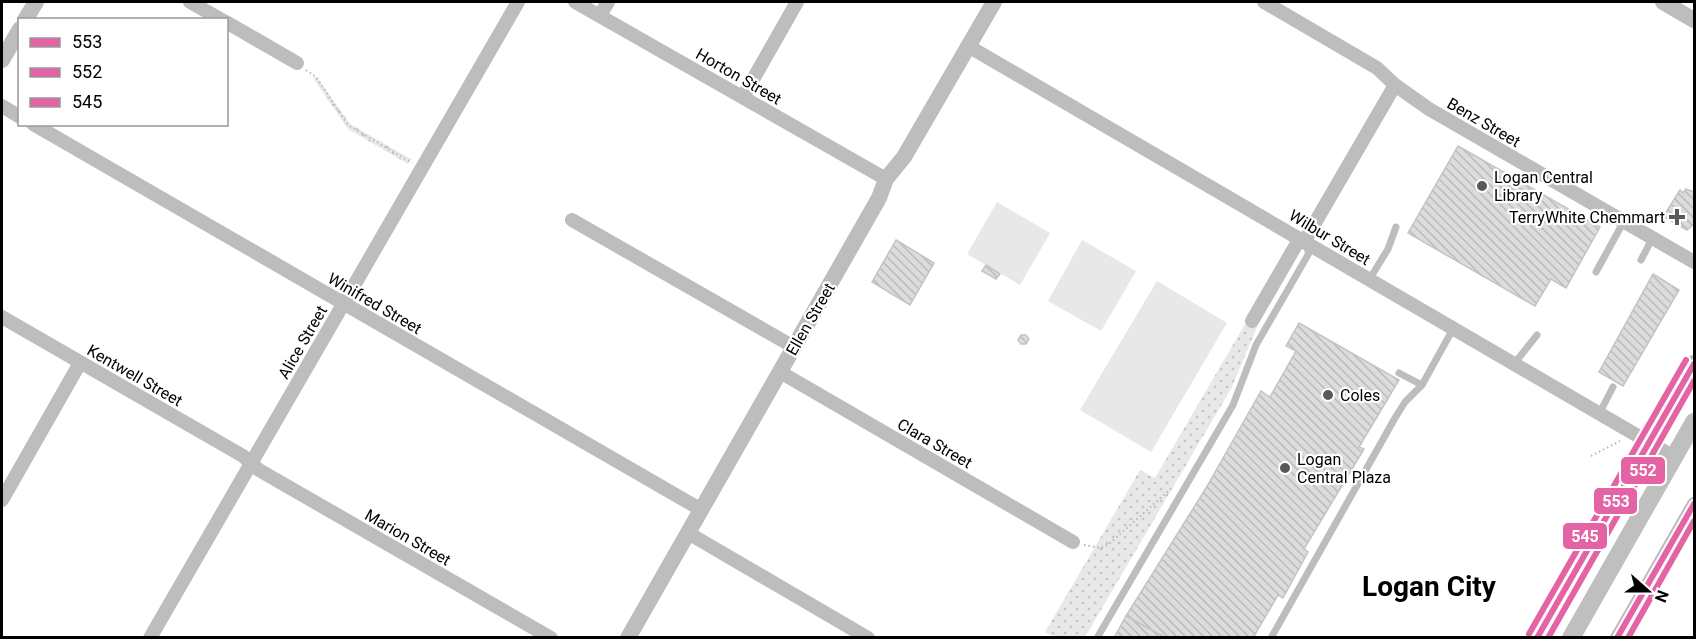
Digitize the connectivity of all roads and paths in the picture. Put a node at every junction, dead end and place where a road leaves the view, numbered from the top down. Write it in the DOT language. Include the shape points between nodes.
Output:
graph roads {
  1 [pos="36,2"];
  2 [pos="190,2"];
  3 [pos="518,2"];
  4 [pos="575,2"];
  5 [pos="608,2"];
  6 [pos="797,2"];
  7 [pos="994,2"];
  8 [pos="1264,2"];
  9 [pos="1663,2"];
  10 [pos="600,15"];
  11 [pos="26,18"];
  12 [pos="218,18"];
  13 [pos="1695,20"];
  14 [pos="228,23"];
  15 [pos="18,32"];
  16 [pos="968,46"];
  17 [pos="2,60"];
  18 [pos="297,63"];
  19 [pos="1395,85"];
  20 [pos="743,97"];
  21 [pos="2,106"];
  22 [pos="18,116"];
  23 [pos="36,126"];
  24 [pos="420,169"];
  25 [pos="886,179"];
  26 [pos="572,220"];
  27 [pos="1624,221"];
  28 [pos="1396,227"];
  29 [pos="1653,237"];
  30 [pos="1305,240"];
  31 [pos="1641,260"];
  32 [pos="1695,262"];
  33 [pos="1596,272"];
  34 [pos="1369,280"];
  35 [pos="343,303"];
  36 [pos="2,316"];
  37 [pos="1252,321"];
  38 [pos="1453,330"];
  39 [pos="1538,335"];
  40 [pos="794,347"];
  41 [pos="80,363"];
  42 [pos="1514,364"];
  43 [pos="1695,364"];
  44 [pos="780,372"];
  45 [pos="1399,373"];
  46 [pos="1422,385"];
  47 [pos="1613,387"];
  48 [pos="1599,414"];
  49 [pos="1695,422"];
  50 [pos="1622,440"];
  51 [pos="1649,442"];
  52 [pos="1591,456"];
  53 [pos="1674,457"];
  54 [pos="250,462"];
  55 [pos="1187,486"];
  56 [pos="2,500"];
  57 [pos="1695,504"];
  58 [pos="700,509"];
  59 [pos="688,533"];
  60 [pos="1073,542"];
  61 [pos="150,638"];
  62 [pos="551,638"];
  63 [pos="628,638"];
  64 [pos="868,638"];
  65 [pos="1097,638"];
  66 [pos="1271,638"];
  67 [pos="1537,638"];
  68 [pos="1571,638"];
  69 [pos="1617,638"];
  1 -- 11 [label="street"];
  2 -- 12 [label="street"];
  3 -- 24 [label="street, Alice Street"];
  4 -- 10 [label="street, Horton Street"];
  5 -- 10 [label="street"];
  6 -- 20 [label="street"];
  7 -- 16 [label="street, Ellen Street"];
  8 -- 19 [label="street, Benz Street" via="1377,68"];
  9 -- 13 [label="street"];
  10 -- 20 [label="street, Horton Street"];
  14 -- 18 [label="street"];
  15 -- 17 [label="street"];
  16 -- 25 [label="street, Ellen Street" via="904,157"];
  16 -- 30 [label="street, Wilbur Street"];
  18 -- 24 [label="path" via="316,77 348,125"];
  19 -- 27 [label="street, Benz Street" via="1429,109"];
  19 -- 30 [label="street"];
  20 -- 25 [label="street, Horton Street"];
  21 -- 22 [label="street"];
  23 -- 35 [label="street, Winifred Street"];
  24 -- 35 [label="street, Alice Street"];
  25 -- 40 [label="street, Ellen Street"];
  26 -- 40 [label="street"];
  27 -- 29 [label="street, Benz Street"];
  27 -- 33 [label="lane"];
  28 -- 34 [label="lane"];
  29 -- 31 [label="lane"];
  29 -- 32 [label="street, Benz Street"];
  30 -- 34 [label="street, Wilbur Street"];
  30 -- 37 [label="street" via="1296,245"];
  30 -- 55 [label="lane" via="1309,253 1256,345 1233,405"];
  34 -- 38 [label="street, Wilbur Street"];
  35 -- 54 [label="street, Alice Street"];
  35 -- 58 [label="street, Winifred Street"];
  36 -- 41 [label="street, Kentwell Street"];
  38 -- 42 [label="street, Wilbur Street"];
  38 -- 46 [label="lane"];
  39 -- 42 [label="lane"];
  40 -- 44 [label="street, Ellen Street"];
  41 -- 54 [label="street, Kentwell Street"];
  41 -- 56 [label="street"];
  42 -- 48 [label="street, Wilbur Street"];
  43 -- 51 [label="main road"];
  44 -- 58 [label="street, Ellen Street"];
  44 -- 60 [label="street, Clara Street"];
  45 -- 46 [label="lane"];
  46 -- 66 [label="lane" via="1395,418"];
  47 -- 48 [label="lane"];
  48 -- 51 [label="street, Wilbur Street"];
  49 -- 53 [label="main road"];
  50 -- 52 [label="path"];
  51 -- 53 [label="street, Wilbur Street"];
  51 -- 67 [label="main road"];
  53 -- 68 [label="main road"];
  54 -- 61 [label="street, Alice Street"];
  54 -- 62 [label="street, Marion Street"];
  55 -- 60 [label="path" via="1171,488 1101,548"];
  55 -- 65 [label="lane"];
  57 -- 69 [label="street"];
  58 -- 59 [label="street, Ellen Street"];
  59 -- 63 [label="street, Ellen Street"];
  59 -- 64 [label="street"];
}
